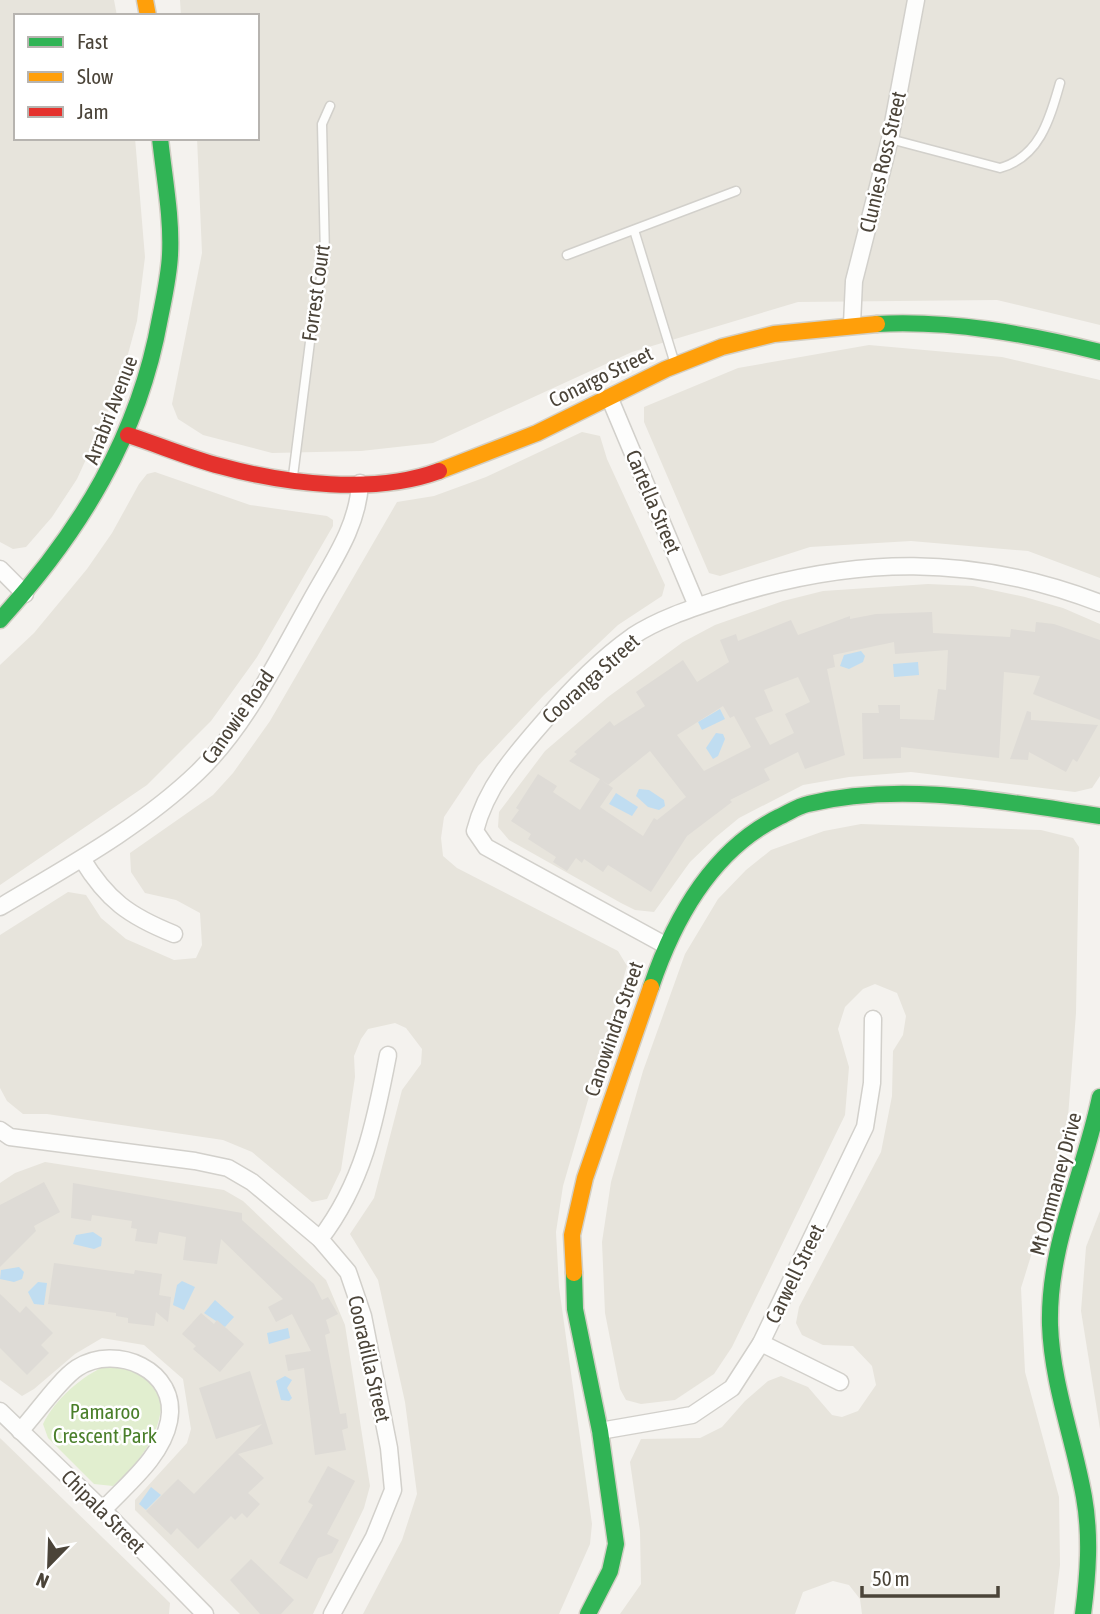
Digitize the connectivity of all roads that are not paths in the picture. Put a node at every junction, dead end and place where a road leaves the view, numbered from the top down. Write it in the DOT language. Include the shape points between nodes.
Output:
graph roads {
  1 [pos="916,0"];
  2 [pos="1060,83"];
  3 [pos="330,106"];
  4 [pos="890,139"];
  5 [pos="160,140"];
  6 [pos="736,191"];
  7 [pos="635,230"];
  8 [pos="567,255"];
  9 [pos="852,324"];
  10 [pos="1100,352"];
  11 [pos="675,364"];
  12 [pos="610,399"];
  13 [pos="128,435"];
  14 [pos="293,479"];
  15 [pos="360,483"];
  16 [pos="0,569"];
  17 [pos="25,594"];
  18 [pos="1100,603"];
  19 [pos="697,606"];
  20 [pos="0,620"];
  21 [pos="1100,816"];
  22 [pos="82,859"];
  23 [pos="0,907"];
  24 [pos="174,934"];
  25 [pos="665,945"];
  26 [pos="873,1019"];
  27 [pos="388,1055"];
  28 [pos="1100,1097"];
  29 [pos="3,1138"];
  30 [pos="320,1238"];
  31 [pos="761,1343"];
  32 [pos="841,1382"];
  33 [pos="0,1411"];
  34 [pos="20,1431"];
  35 [pos="600,1431"];
  36 [pos="103,1510"];
  37 [pos="202,1613"];
  38 [pos="332,1614"];
  39 [pos="588,1614"];
  40 [pos="1083,1614"];
  1 -- 4 [label="street, Clunies Ross Street"];
  2 -- 4 [label="lane" via="1049,121 1030,154 1019,163 1000,168"];
  3 -- 14 [label="lane, Forrest Court" via="323,124 325,256"];
  4 -- 9 [label="street, Clunies Ross Street" via="854,281"];
  5 -- 13 [label="street, Arrabri Avenue" via="170,256 158,345"];
  6 -- 7 [label="lane"];
  7 -- 8 [label="lane"];
  7 -- 11 [label="lane"];
  9 -- 10 [label="street, Conargo Street" via="1009,331"];
  9 -- 11 [label="street, Conargo Street" via="733,345"];
  11 -- 12 [label="street, Conargo Street"];
  12 -- 15 [label="street, Conargo Street" via="498,450 414,478"];
  12 -- 19 [label="street, Cartella Street"];
  13 -- 14 [label="street, Conargo Street" via="200,461"];
  13 -- 17 [label="street, Arrabri Avenue" via="80,523"];
  14 -- 15 [label="street, Conargo Street"];
  15 -- 22 [label="street, Canowie Road" via="359,505 347,536 233,729 199,772"];
  16 -- 17 [label="street"];
  17 -- 20 [label="street, Arrabri Avenue"];
  18 -- 19 [label="street, Cooranga Street" via="1055,585 997,572 927,565 808,574"];
  19 -- 25 [label="street, Cooranga Street" via="634,635 560,702 486,797 475,831 486,847"];
  21 -- 25 [label="street, Canowindra Street" via="956,795 861,797 806,804 753,830 707,875"];
  22 -- 23 [label="street, Canowie Road"];
  22 -- 24 [label="street" via="99,887 124,910"];
  25 -- 35 [label="street, Canowindra Street" via="585,1178 572,1235 575,1309"];
  26 -- 31 [label="street, Carwell Street" via="872,1083 865,1127"];
  27 -- 30 [label="street" via="361,1169 342,1209"];
  28 -- 40 [label="street, Mt Ommaney Drive" via="1094,1136 1060,1241 1050,1303 1054,1368 1089,1539"];
  29 -- 30 [label="street, Cooradilla Street" via="228,1168"];
  30 -- 38 [label="street, Cooradilla Street" via="348,1272 363,1316 393,1490 374,1537"];
  31 -- 32 [label="street"];
  31 -- 35 [label="street, Carwell Street" via="732,1388 692,1415"];
  33 -- 34 [label="street, Chipala Street"];
  34 -- 36 [label="street, Chipala Street"];
  34 -- 36 [label="street" via="76,1368 113,1357 133,1360 151,1373 169,1399 170,1419 163,1440"];
  35 -- 39 [label="street, Canowindra Street" via="616,1544 610,1571"];
  36 -- 37 [label="street, Chipala Street"];
}
